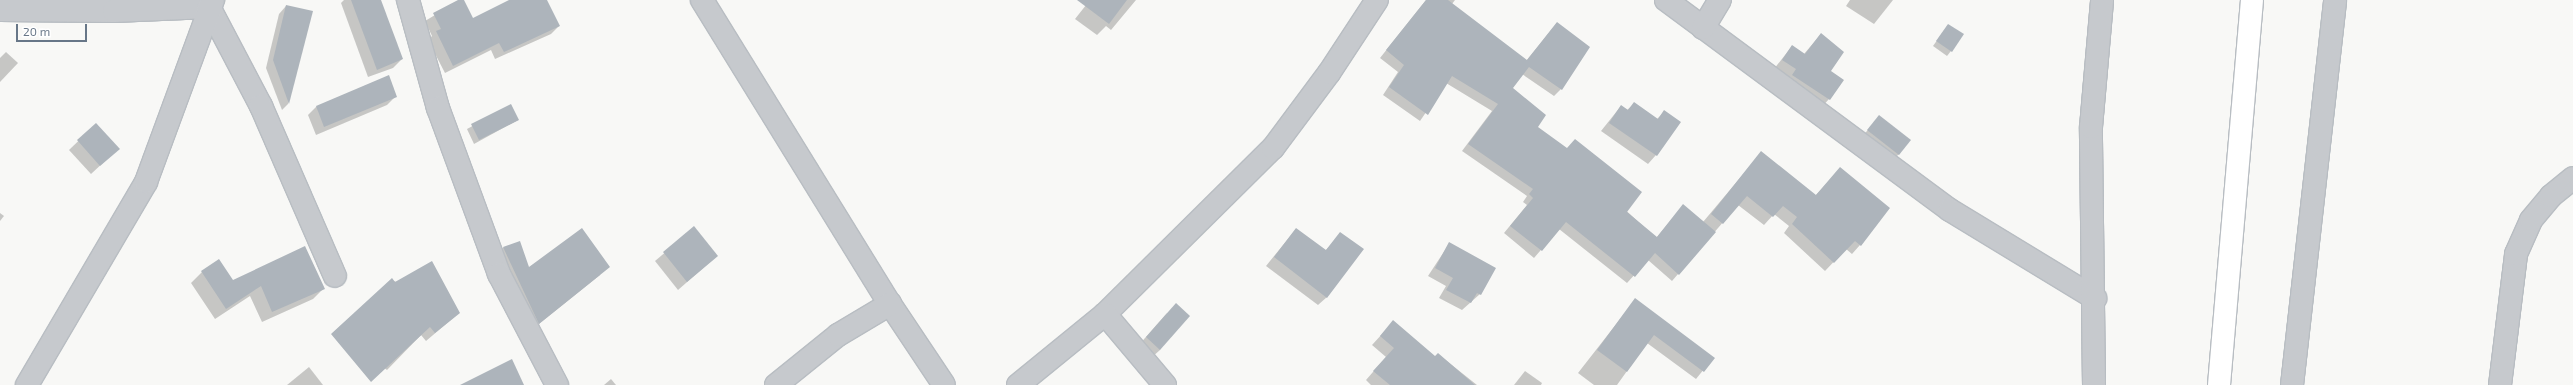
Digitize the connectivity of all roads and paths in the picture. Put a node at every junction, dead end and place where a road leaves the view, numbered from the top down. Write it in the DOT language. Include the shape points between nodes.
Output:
graph roads {
  1 [pos="408,0"];
  2 [pos="702,0"];
  3 [pos="1377,0"];
  4 [pos="1666,0"];
  5 [pos="1720,0"];
  6 [pos="2102,0"];
  7 [pos="2252,0"];
  8 [pos="2335,0"];
  9 [pos="211,4"];
  10 [pos="0,10"];
  11 [pos="1703,28"];
  12 [pos="2573,178"];
  13 [pos="335,276"];
  14 [pos="2095,298"];
  15 [pos="890,304"];
  16 [pos="1105,314"];
  17 [pos="27,385"];
  18 [pos="557,385"];
  19 [pos="776,385"];
  20 [pos="944,385"];
  21 [pos="1018,385"];
  22 [pos="1165,385"];
  23 [pos="2094,385"];
  24 [pos="2218,385"];
  25 [pos="2292,385"];
  26 [pos="2500,385"];
  1 -- 18 [label="street" via="438,108 499,274"];
  2 -- 15 [label="street"];
  3 -- 16 [label="street" via="1329,73 1273,148"];
  4 -- 11 [label="street"];
  5 -- 11 [label="street"];
  6 -- 14 [label="street" via="2091,127"];
  7 -- 24 [label="main road"];
  8 -- 25 [label="street"];
  9 -- 10 [label="street" via="114,12"];
  9 -- 13 [label="street" via="261,106"];
  9 -- 17 [label="street" via="146,182"];
  11 -- 14 [label="street" via="1950,210"];
  12 -- 26 [label="street" via="2551,196 2531,220 2516,254"];
  14 -- 23 [label="street"];
  15 -- 19 [label="street" via="838,336"];
  15 -- 20 [label="street"];
  16 -- 21 [label="street"];
  16 -- 22 [label="street"];
}
